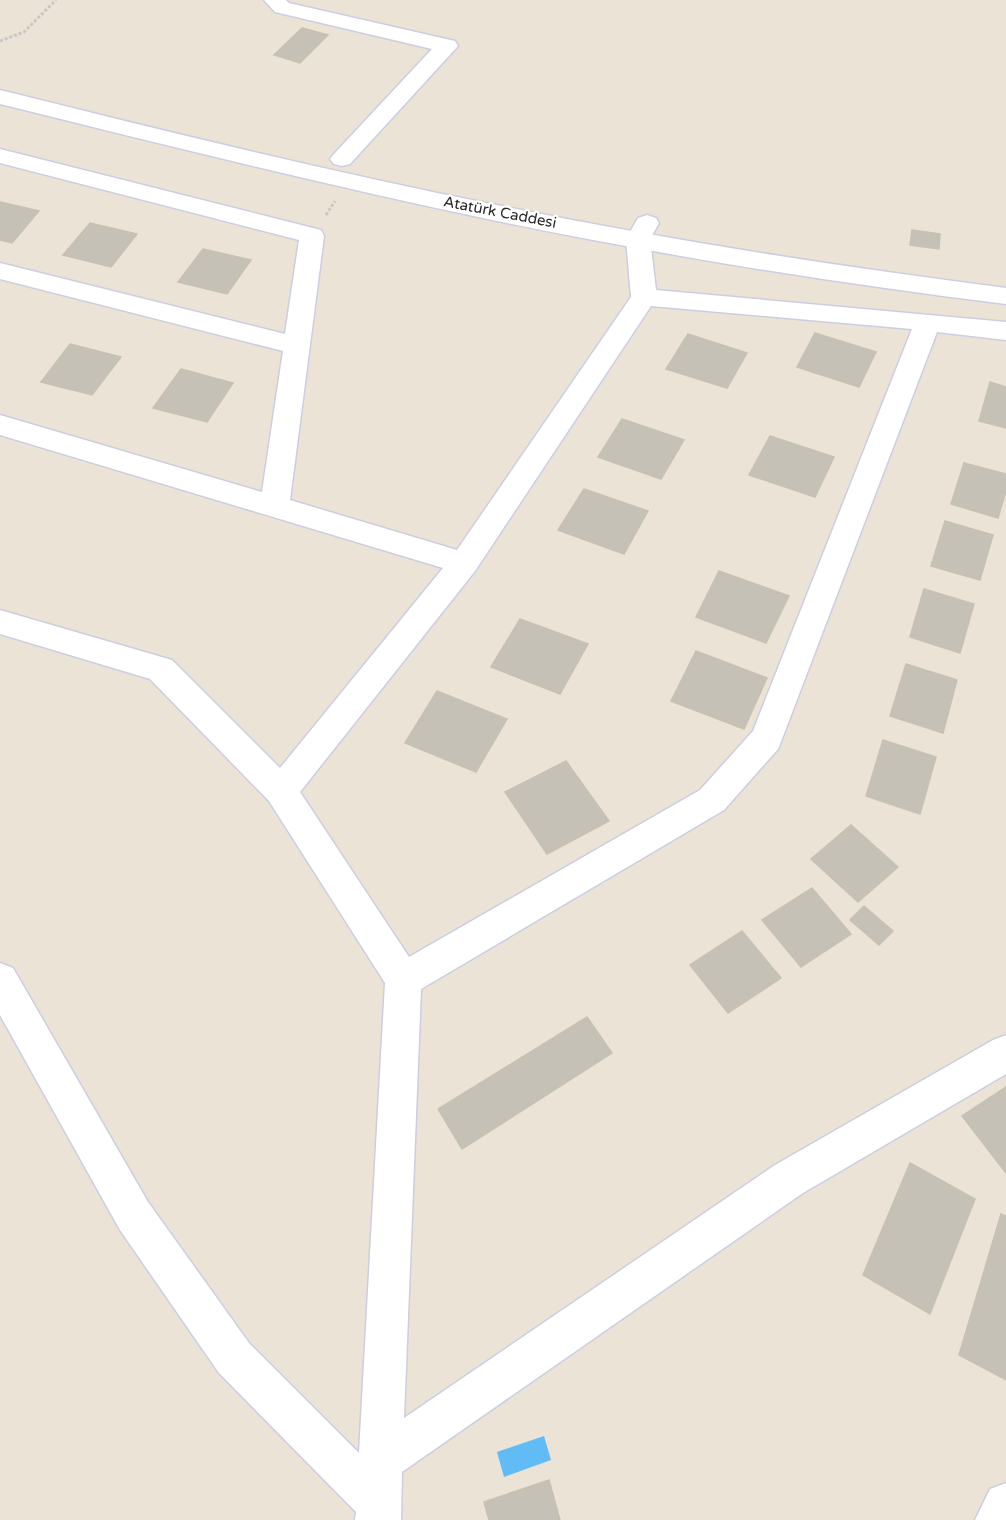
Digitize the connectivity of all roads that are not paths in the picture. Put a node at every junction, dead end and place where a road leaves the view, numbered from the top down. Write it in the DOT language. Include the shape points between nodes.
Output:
graph roads {
  1 [pos="274,0"];
  2 [pos="0,80"];
  3 [pos="0,97"];
  4 [pos="0,156"];
  5 [pos="345,170"];
  6 [pos="642,231"];
  7 [pos="0,271"];
  8 [pos="1006,276"];
  9 [pos="1006,296"];
  10 [pos="644,297"];
  11 [pos="928,322"];
  12 [pos="1006,331"];
  13 [pos="297,346"];
  14 [pos="0,425"];
  15 [pos="275,505"];
  16 [pos="464,563"];
  17 [pos="0,622"];
  18 [pos="281,791"];
  19 [pos="0,980"];
  20 [pos="403,980"];
  21 [pos="1006,1053"];
  22 [pos="381,1460"];
  23 [pos="1006,1505"];
  24 [pos="378,1512"];
  25 [pos="998,1520"];
  1 -- 5 [label="street" via="282,8 447,46"];
  2 -- 5 [label="street, Atatürk Caddesi"];
  3 -- 5 [label="street, Atatürk Caddesi"];
  4 -- 13 [label="street" via="312,236"];
  5 -- 6 [label="street, Atatürk Caddesi"];
  6 -- 8 [label="street, Atatürk Caddesi"];
  6 -- 9 [label="street, Atatürk Caddesi" via="798,267"];
  6 -- 10 [label="street"];
  7 -- 13 [label="street"];
  10 -- 11 [label="street"];
  10 -- 16 [label="street"];
  11 -- 12 [label="street"];
  11 -- 20 [label="street" via="766,740 712,800"];
  13 -- 15 [label="street"];
  14 -- 15 [label="street"];
  15 -- 16 [label="street"];
  16 -- 18 [label="street"];
  17 -- 18 [label="street" via="161,669"];
  18 -- 20 [label="street"];
  19 -- 24 [label="street" via="134,1216 234,1358"];
  20 -- 22 [label="street"];
  21 -- 22 [label="street" via="789,1179"];
  22 -- 24 [label="street"];
  23 -- 25 [label="street"];
}
